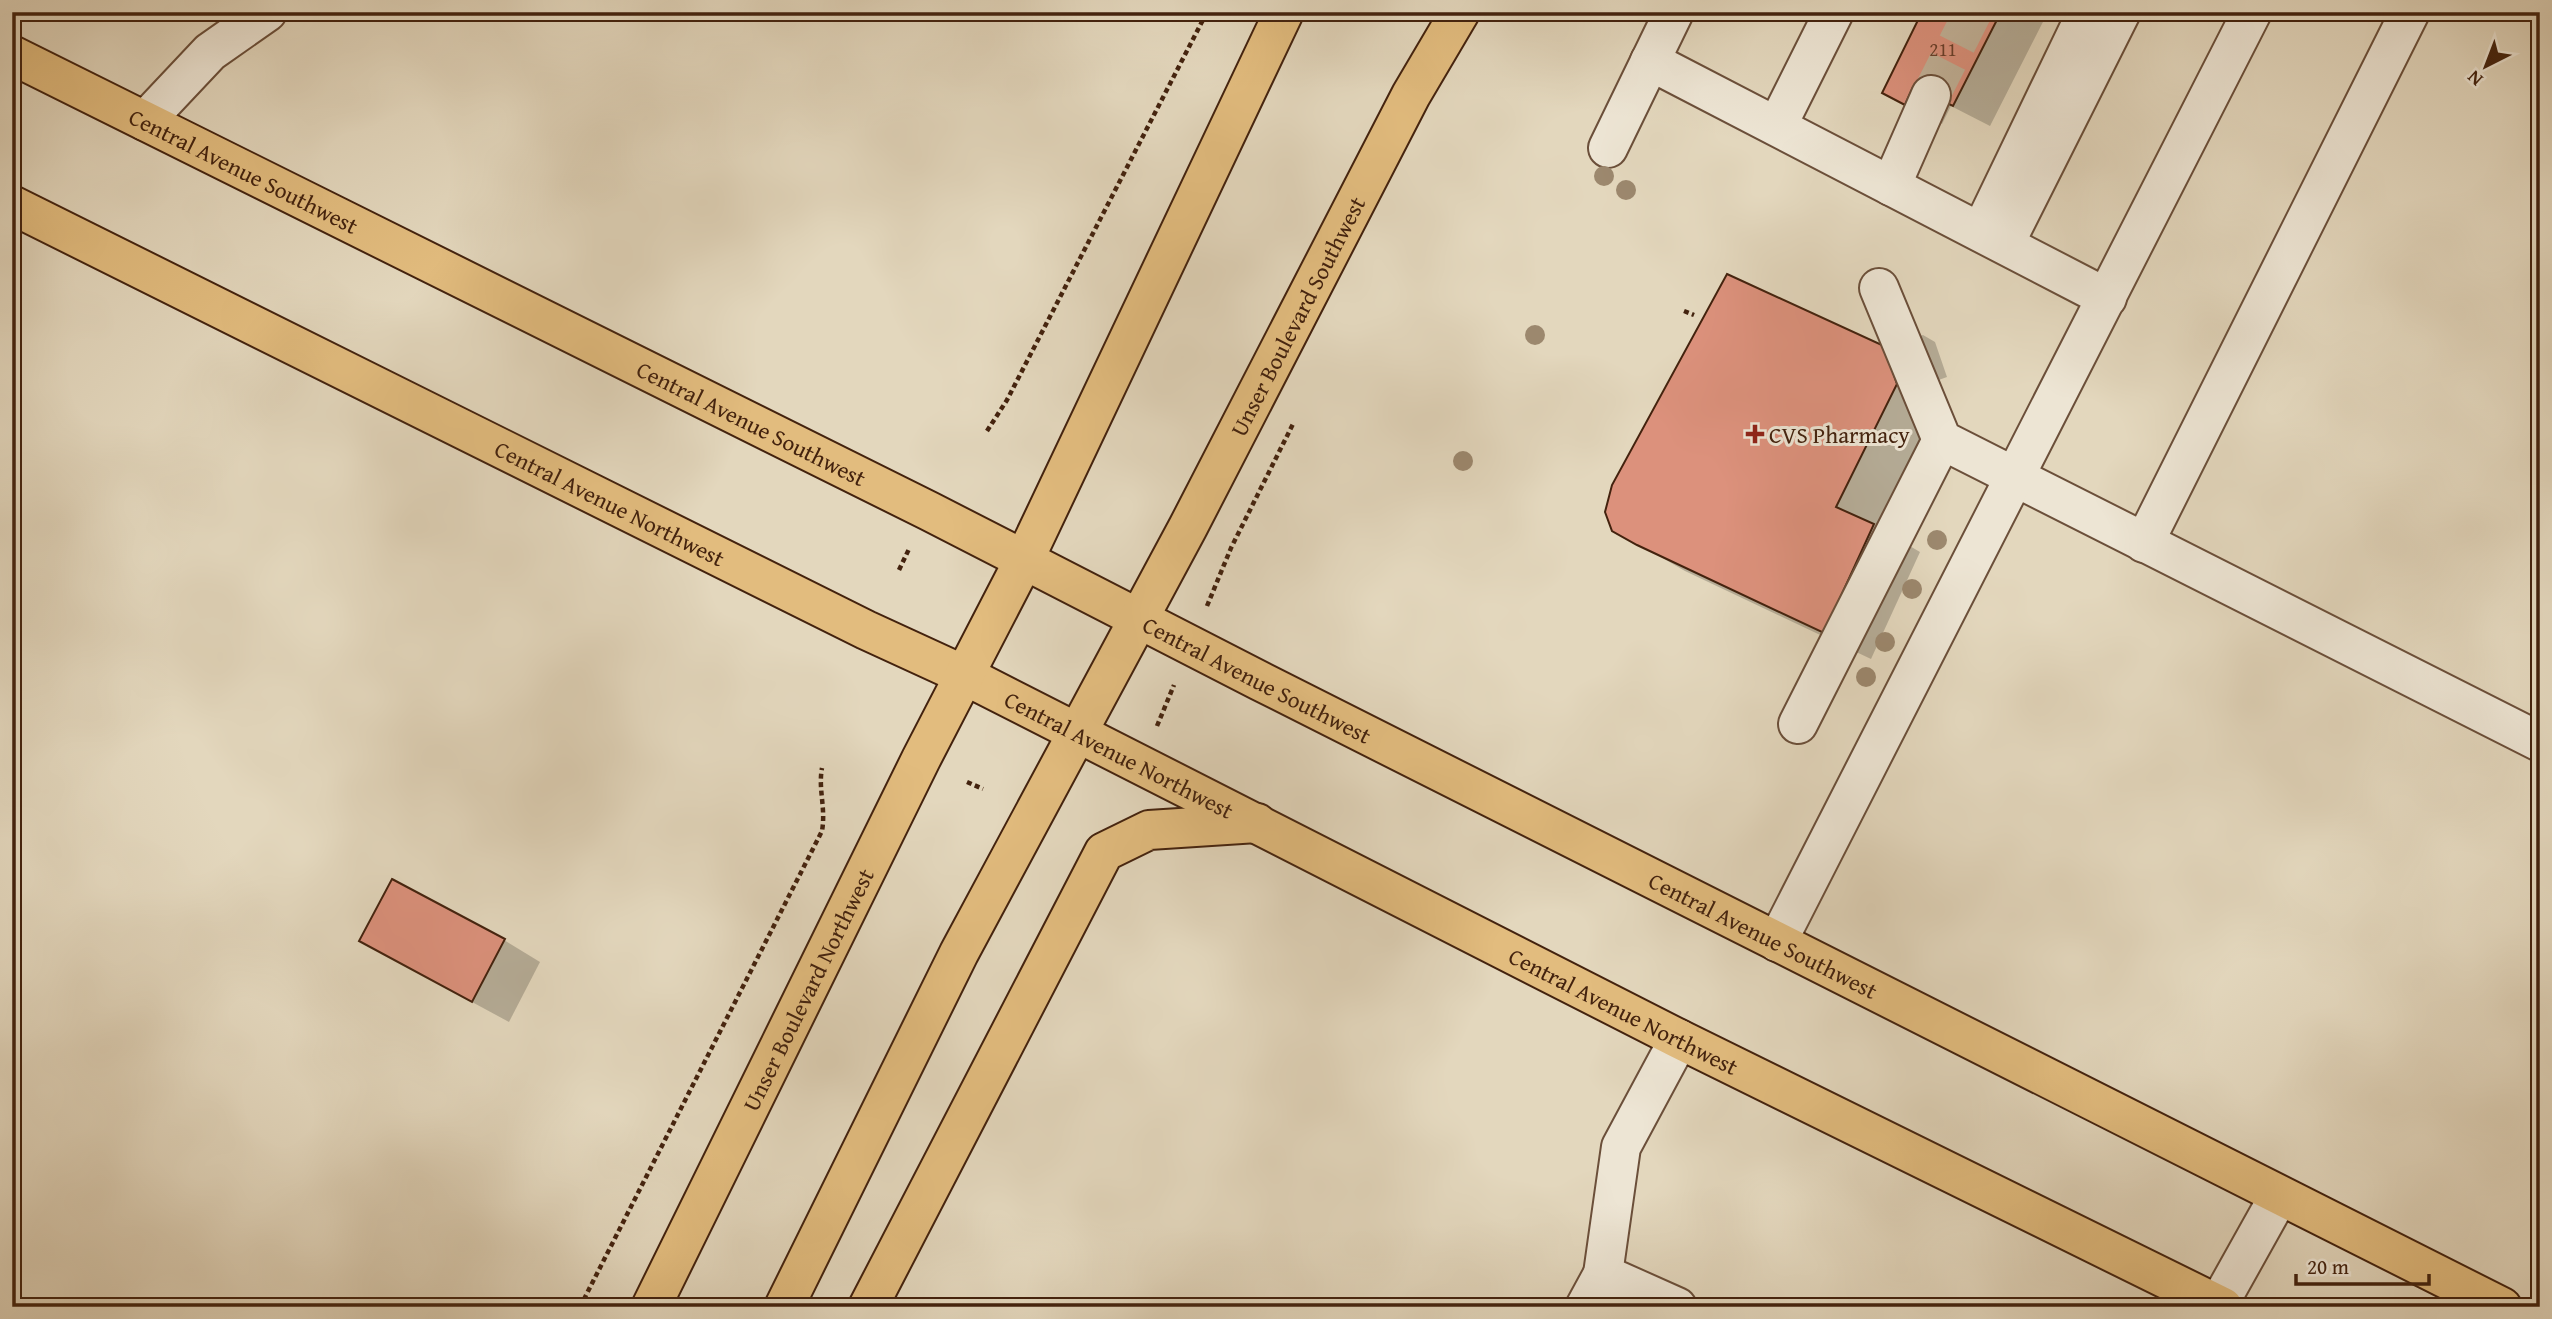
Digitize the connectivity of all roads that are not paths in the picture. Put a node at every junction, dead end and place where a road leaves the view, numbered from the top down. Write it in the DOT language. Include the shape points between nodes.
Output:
graph roads {
  1 [pos="267,12"];
  2 [pos="1284,12"];
  3 [pos="1460,12"];
  4 [pos="1674,12"];
  5 [pos="1834,12"];
  6 [pos="2087,12"];
  7 [pos="2121,12"];
  8 [pos="2252,12"];
  9 [pos="2410,12"];
  10 [pos="12,55"];
  11 [pos="1650,61"];
  12 [pos="1931,95"];
  13 [pos="145,121"];
  14 [pos="1777,126"];
  15 [pos="1608,148"];
  16 [pos="1891,186"];
  17 [pos="12,205"];
  18 [pos="1993,238"];
  19 [pos="1879,288"];
  20 [pos="2107,298"];
  21 [pos="1942,440"];
  22 [pos="2014,478"];
  23 [pos="2144,542"];
  24 [pos="1024,559"];
  25 [pos="1137,619"];
  26 [pos="964,675"];
  27 [pos="1798,724"];
  28 [pos="1077,732"];
  29 [pos="2540,743"];
  30 [pos="1260,823"];
  31 [pos="1777,942"];
  32 [pos="1679,1039"];
  33 [pos="2279,1196"];
  34 [pos="1603,1274"];
  35 [pos="2219,1306"];
  36 [pos="651,1307"];
  37 [pos="784,1307"];
  38 [pos="868,1307"];
  39 [pos="1585,1307"];
  40 [pos="1677,1307"];
  41 [pos="2502,1307"];
  1 -- 13 [label="street" via="210,52"];
  2 -- 24 [label="main road"];
  3 -- 25 [label="main road, Unser Boulevard Southwest" via="1411,95"];
  4 -- 11 [label="street"];
  5 -- 14 [label="street"];
  6 -- 18 [label="street"];
  7 -- 18 [label="street"];
  8 -- 20 [label="street"];
  9 -- 23 [label="street"];
  10 -- 13 [label="main road, Central Avenue Southwest"];
  11 -- 14 [label="street"];
  11 -- 15 [label="street"];
  12 -- 16 [label="street"];
  13 -- 24 [label="main road, Central Avenue Southwest"];
  14 -- 16 [label="street"];
  16 -- 18 [label="street"];
  17 -- 26 [label="main road, Central Avenue Northwest"];
  18 -- 20 [label="street"];
  19 -- 21 [label="street"];
  20 -- 22 [label="street"];
  21 -- 22 [label="street"];
  21 -- 27 [label="street"];
  22 -- 23 [label="street"];
  22 -- 31 [label="street"];
  23 -- 29 [label="street"];
  24 -- 25 [label="main road, Central Avenue Southwest"];
  24 -- 26 [label="main road, Unser Boulevard Northwest"];
  25 -- 28 [label="main road, Unser Boulevard Southwest"];
  25 -- 31 [label="main road, Central Avenue Southwest"];
  26 -- 28 [label="main road, Central Avenue Northwest"];
  26 -- 36 [label="main road, Unser Boulevard Northwest"];
  28 -- 30 [label="main road, Central Avenue Northwest"];
  28 -- 37 [label="main road" via="959,953"];
  30 -- 32 [label="main road, Central Avenue Northwest"];
  30 -- 38 [label="main road" via="1149,830 1104,852"];
  31 -- 33 [label="main road, Central Avenue Southwest"];
  32 -- 34 [label="street" via="1621,1147"];
  32 -- 35 [label="main road, Central Avenue Northwest"];
  33 -- 35 [label="street"];
  33 -- 41 [label="main road, Central Avenue Southwest"];
  34 -- 39 [label="street"];
  34 -- 40 [label="street"];
}
